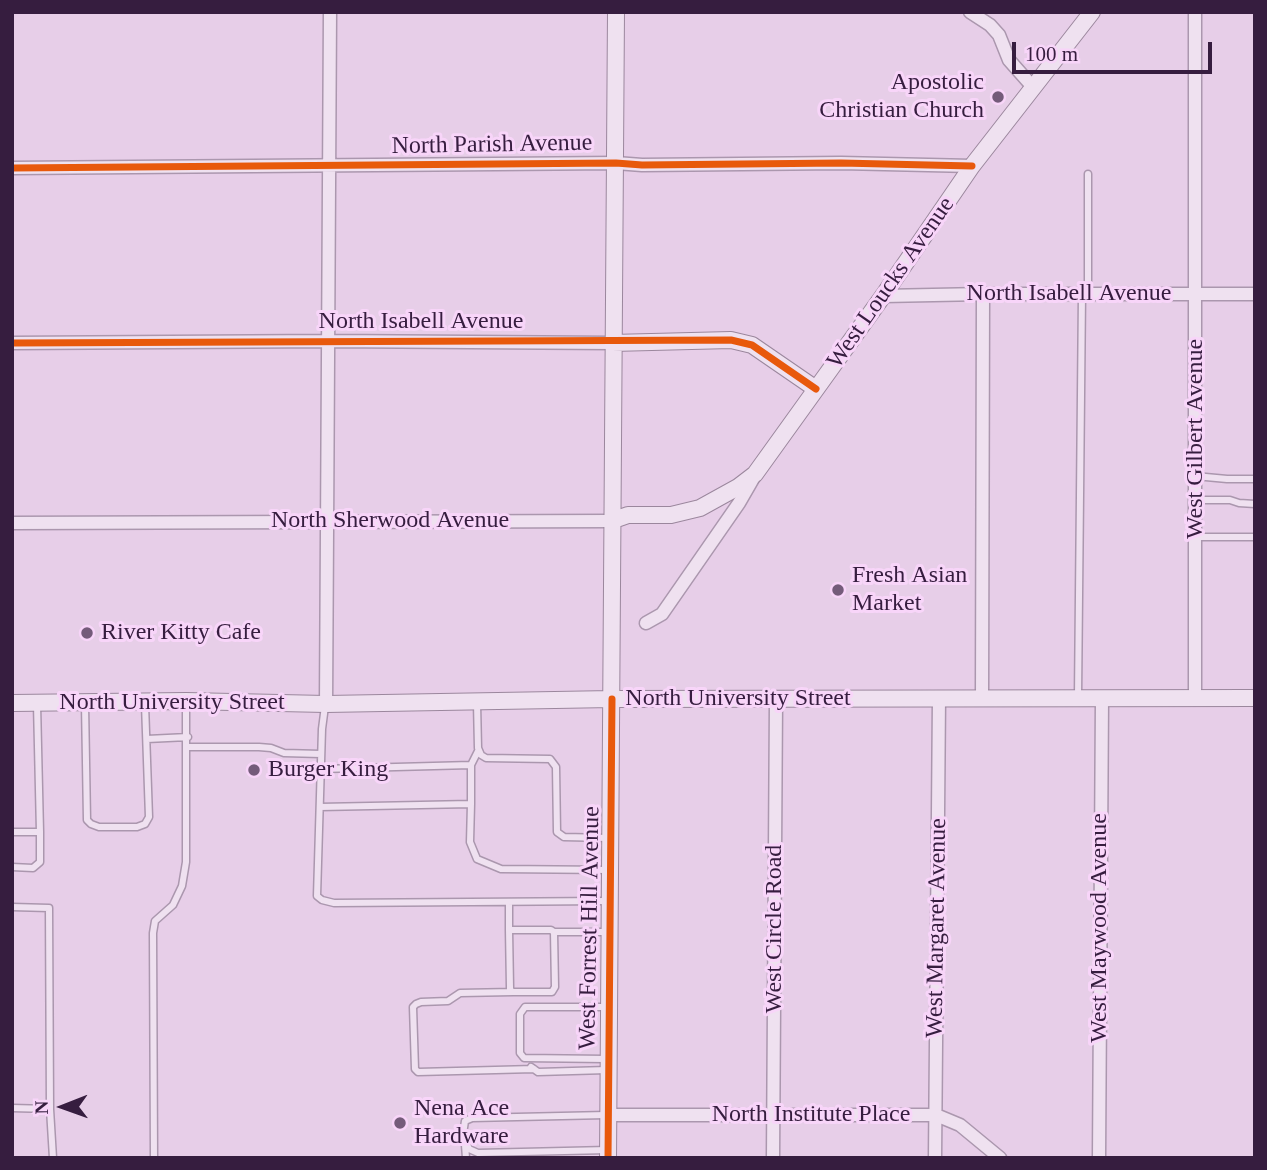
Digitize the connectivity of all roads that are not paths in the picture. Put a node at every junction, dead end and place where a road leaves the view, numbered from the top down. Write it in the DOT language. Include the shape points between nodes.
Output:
graph roads {
  1 [pos="330,12"];
  2 [pos="616,12"];
  3 [pos="1092,12"];
  4 [pos="1195,12"];
  5 [pos="976,14"];
  6 [pos="1032,86"];
  7 [pos="616,163"];
  8 [pos="329,166"];
  9 [pos="972,166"];
  10 [pos="12,168"];
  11 [pos="1088,174"];
  12 [pos="983,294"];
  13 [pos="1085,294"];
  14 [pos="1196,294"];
  15 [pos="1255,294"];
  16 [pos="883,296"];
  17 [pos="329,341"];
  18 [pos="612,342"];
  19 [pos="12,344"];
  20 [pos="816,388"];
  21 [pos="755,474"];
  22 [pos="1195,476"];
  23 [pos="1255,479"];
  24 [pos="1195,500"];
  25 [pos="1255,504"];
  26 [pos="327,521"];
  27 [pos="611,521"];
  28 [pos="12,523"];
  29 [pos="1195,537"];
  30 [pos="1255,537"];
  31 [pos="646,623"];
  32 [pos="939,698"];
  33 [pos="982,698"];
  34 [pos="1078,698"];
  35 [pos="1102,698"];
  36 [pos="1195,698"];
  37 [pos="1255,698"];
  38 [pos="612,699"];
  39 [pos="776,700"];
  40 [pos="186,701"];
  41 [pos="477,701"];
  42 [pos="37,702"];
  43 [pos="85,702"];
  44 [pos="145,702"];
  45 [pos="12,703"];
  46 [pos="326,704"];
  47 [pos="188,737"];
  48 [pos="147,738"];
  49 [pos="188,747"];
  50 [pos="478,751"];
  51 [pos="321,754"];
  52 [pos="471,765"];
  53 [pos="321,769"];
  54 [pos="471,804"];
  55 [pos="320,807"];
  56 [pos="12,832"];
  57 [pos="40,832"];
  58 [pos="611,838"];
  59 [pos="12,867"];
  60 [pos="610,870"];
  61 [pos="610,901"];
  62 [pos="509,902"];
  63 [pos="12,907"];
  64 [pos="509,930"];
  65 [pos="554,932"];
  66 [pos="610,932"];
  67 [pos="513,992"];
  68 [pos="549,992"];
  69 [pos="550,1007"];
  70 [pos="609,1007"];
  71 [pos="527,1059"];
  72 [pos="608,1065"];
  73 [pos="534,1069"];
  74 [pos="12,1108"];
  75 [pos="50,1109"];
  76 [pos="608,1115"];
  77 [pos="773,1115"];
  78 [pos="936,1115"];
  79 [pos="465,1144"];
  80 [pos="608,1154"];
  81 [pos="53,1158"];
  82 [pos="154,1158"];
  83 [pos="466,1158"];
  84 [pos="773,1158"];
  85 [pos="935,1158"];
  86 [pos="1000,1158"];
  87 [pos="1099,1158"];
  1 -- 8 [label="street"];
  2 -- 7 [label="main road, West Forrest Hill Avenue"];
  3 -- 6 [label="main road, West Loucks Avenue"];
  4 -- 14 [label="street, West Gilbert Avenue"];
  5 -- 6 [label="street" via="999,35 1009,60"];
  6 -- 9 [label="main road, West Loucks Avenue"];
  7 -- 8 [label="street, North Parish Avenue"];
  7 -- 9 [label="street, North Parish Avenue"];
  7 -- 18 [label="main road, West Forrest Hill Avenue"];
  8 -- 10 [label="street, North Parish Avenue"];
  8 -- 17 [label="street"];
  9 -- 16 [label="main road, West Loucks Avenue"];
  11 -- 13 [label="lane"];
  12 -- 13 [label="street, North Isabell Avenue"];
  12 -- 16 [label="street, North Isabell Avenue"];
  12 -- 33 [label="street"];
  13 -- 14 [label="street, North Isabell Avenue"];
  13 -- 34 [label="lane"];
  14 -- 15 [label="street, North Isabell Avenue"];
  14 -- 22 [label="street, West Gilbert Avenue"];
  16 -- 20 [label="main road, West Loucks Avenue"];
  17 -- 18 [label="street, North Isabell Avenue"];
  17 -- 19 [label="street, North Isabell Avenue"];
  17 -- 26 [label="street"];
  18 -- 20 [label="main road, North Isabell Avenue" via="731,340 752,345"];
  18 -- 27 [label="main road, West Forrest Hill Avenue"];
  20 -- 21 [label="main road, West Loucks Avenue"];
  21 -- 27 [label="main road, North Sherwood Avenue" via="700,508"];
  21 -- 31 [label="street, West Loucks Avenue" via="662,614"];
  22 -- 23 [label="lane"];
  22 -- 24 [label="street, West Gilbert Avenue"];
  24 -- 25 [label="lane"];
  24 -- 29 [label="street, West Gilbert Avenue"];
  26 -- 27 [label="street, North Sherwood Avenue"];
  26 -- 28 [label="street, North Sherwood Avenue"];
  26 -- 46 [label="street"];
  27 -- 38 [label="main road, West Forrest Hill Avenue"];
  29 -- 30 [label="lane"];
  29 -- 36 [label="street, West Gilbert Avenue"];
  32 -- 33 [label="main road, North University Street"];
  32 -- 39 [label="main road, North University Street"];
  32 -- 78 [label="street, West Margaret Avenue"];
  33 -- 34 [label="main road, North University Street"];
  34 -- 35 [label="main road, North University Street"];
  35 -- 36 [label="main road, North University Street"];
  35 -- 87 [label="street, West Maywood Avenue"];
  36 -- 37 [label="main road, North University Street"];
  38 -- 39 [label="main road, North University Street"];
  38 -- 41 [label="main road, North University Street"];
  38 -- 58 [label="main road, West Forrest Hill Avenue"];
  39 -- 77 [label="street, West Circle Road"];
  40 -- 44 [label="main road, North University Street"];
  40 -- 46 [label="main road, North University Street"];
  40 -- 47 [label="lane"];
  41 -- 46 [label="main road, North University Street"];
  41 -- 50 [label="lane"];
  42 -- 43 [label="main road, North University Street"];
  42 -- 45 [label="main road, North University Street"];
  42 -- 57 [label="lane"];
  43 -- 44 [label="main road, North University Street"];
  43 -- 48 [label="lane" via="87,820 91,824 145,824 149,817"];
  44 -- 48 [label="lane"];
  46 -- 51 [label="lane"];
  47 -- 48 [label="lane"];
  47 -- 49 [label="lane"];
  49 -- 51 [label="lane" via="259,747"];
  49 -- 82 [label="lane" via="188,840 182,886 173,905 155,921 153,933"];
  50 -- 52 [label="lane"];
  50 -- 58 [label="lane" via="485,758 550,759 556,767 557,832 564,837"];
  51 -- 53 [label="lane"];
  52 -- 53 [label="lane"];
  52 -- 54 [label="lane"];
  53 -- 55 [label="lane"];
  54 -- 55 [label="lane"];
  54 -- 60 [label="lane" via="470,842 477,859 501,869"];
  55 -- 62 [label="lane" via="317,896 327,902"];
  56 -- 57 [label="lane"];
  57 -- 59 [label="lane" via="40,862 33,867"];
  58 -- 60 [label="main road, West Forrest Hill Avenue"];
  60 -- 61 [label="main road, West Forrest Hill Avenue"];
  61 -- 62 [label="lane"];
  61 -- 66 [label="main road, West Forrest Hill Avenue"];
  62 -- 64 [label="lane"];
  63 -- 75 [label="lane" via="49,908"];
  64 -- 65 [label="lane"];
  64 -- 67 [label="lane"];
  65 -- 66 [label="lane"];
  65 -- 68 [label="lane" via="555,987"];
  66 -- 70 [label="main road, West Forrest Hill Avenue"];
  67 -- 68 [label="lane"];
  67 -- 73 [label="lane" via="460,993 448,1001 416,1004 415,1069"];
  68 -- 69 [label="lane"];
  69 -- 70 [label="lane"];
  69 -- 71 [label="lane" via="525,1007 520,1014 520,1052"];
  70 -- 72 [label="main road, West Forrest Hill Avenue"];
  71 -- 72 [label="lane"];
  71 -- 73 [label="lane"];
  72 -- 73 [label="lane"];
  72 -- 76 [label="main road, West Forrest Hill Avenue"];
  74 -- 75 [label="lane"];
  75 -- 81 [label="lane"];
  76 -- 77 [label="street, North Institute Place"];
  76 -- 79 [label="lane" via="468,1119 463,1129"];
  76 -- 80 [label="main road, West Forrest Hill Avenue"];
  77 -- 78 [label="street, North Institute Place"];
  77 -- 84 [label="street, West Circle Road"];
  78 -- 85 [label="street, West Margaret Avenue"];
  78 -- 86 [label="street, North Institute Place" via="960,1125"];
  79 -- 80 [label="lane" via="478,1153"];
  79 -- 83 [label="lane"];
}
